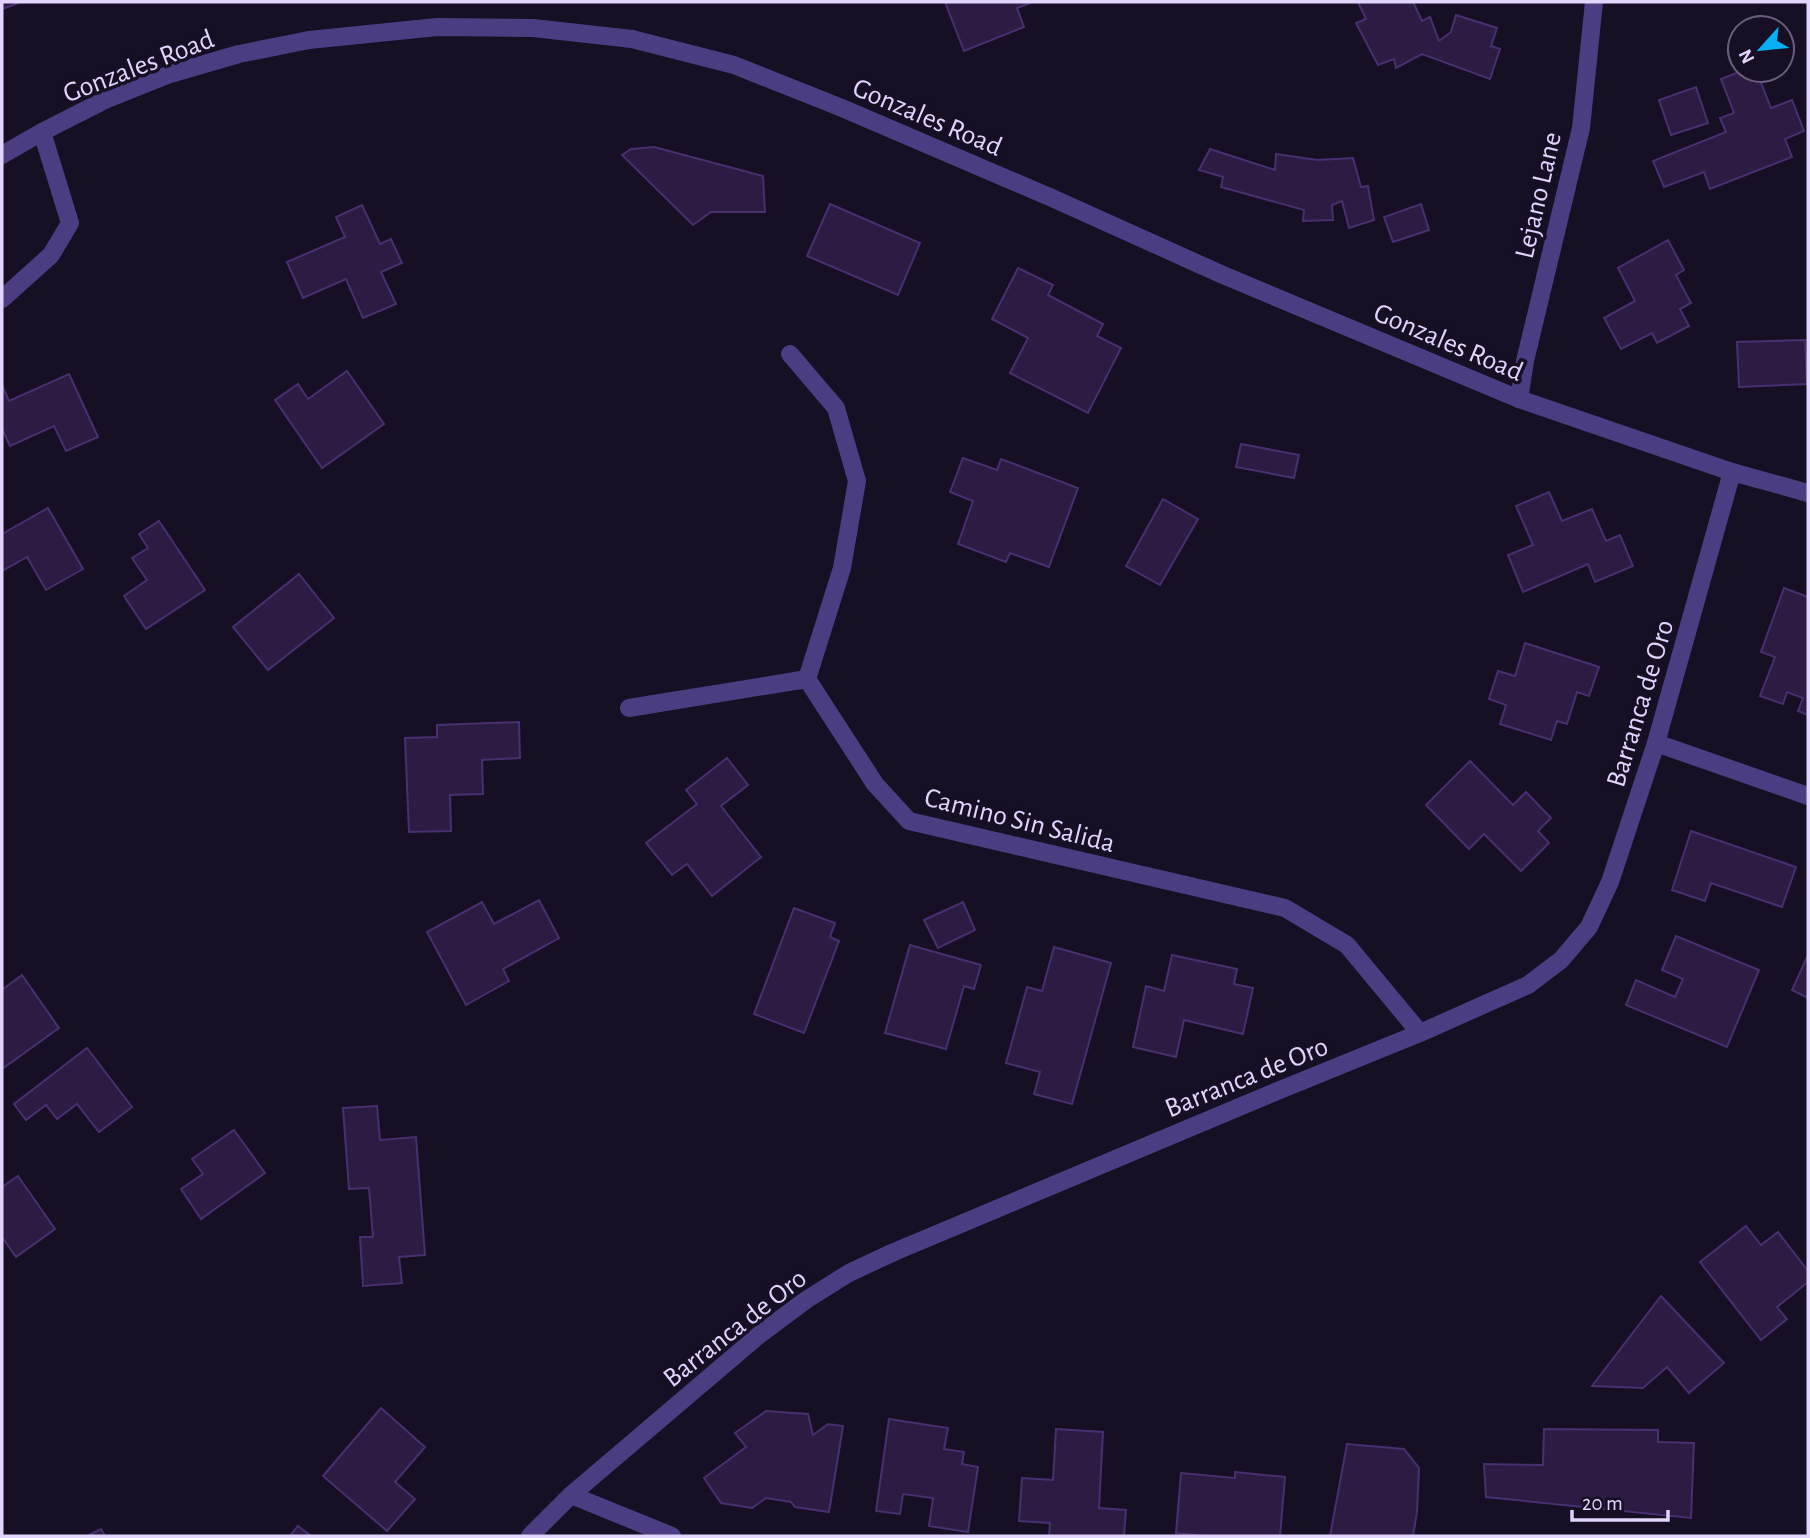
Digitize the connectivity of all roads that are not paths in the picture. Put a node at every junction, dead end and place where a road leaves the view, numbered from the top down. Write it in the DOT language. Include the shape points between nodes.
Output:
graph roads {
  1 [pos="1594,2"];
  2 [pos="42,132"];
  3 [pos="2,155"];
  4 [pos="2,299"];
  5 [pos="790,354"];
  6 [pos="1519,399"];
  7 [pos="1732,472"];
  8 [pos="1808,493"];
  9 [pos="807,679"];
  10 [pos="629,708"];
  11 [pos="1657,743"];
  12 [pos="1808,796"];
  13 [pos="1420,1034"];
  14 [pos="571,1495"];
  15 [pos="530,1536"];
  16 [pos="672,1536"];
  1 -- 6 [label="street, Lejano Lane" via="1581,128"];
  2 -- 3 [label="street, Gonzales Road"];
  2 -- 4 [label="street" via="71,223 51,255"];
  2 -- 6 [label="street, Gonzales Road" via="104,100 170,74 309,40 437,27 533,28 632,39 734,65 842,107"];
  5 -- 9 [label="street" via="836,408 857,481 842,568"];
  6 -- 7 [label="street, Gonzales Road"];
  7 -- 8 [label="street, Gonzales Road"];
  7 -- 11 [label="street, Barranca de Oro"];
  9 -- 10 [label="street"];
  9 -- 13 [label="street, Camino Sin Salida" via="875,784 909,821 1285,908 1347,945"];
  11 -- 12 [label="street"];
  11 -- 13 [label="street, Barranca de Oro" via="1610,881 1589,927 1561,960 1528,985"];
  13 -- 14 [label="street, Barranca de Oro" via="849,1273 759,1335"];
  14 -- 15 [label="street, Barranca de Oro"];
  14 -- 16 [label="street"];
}
